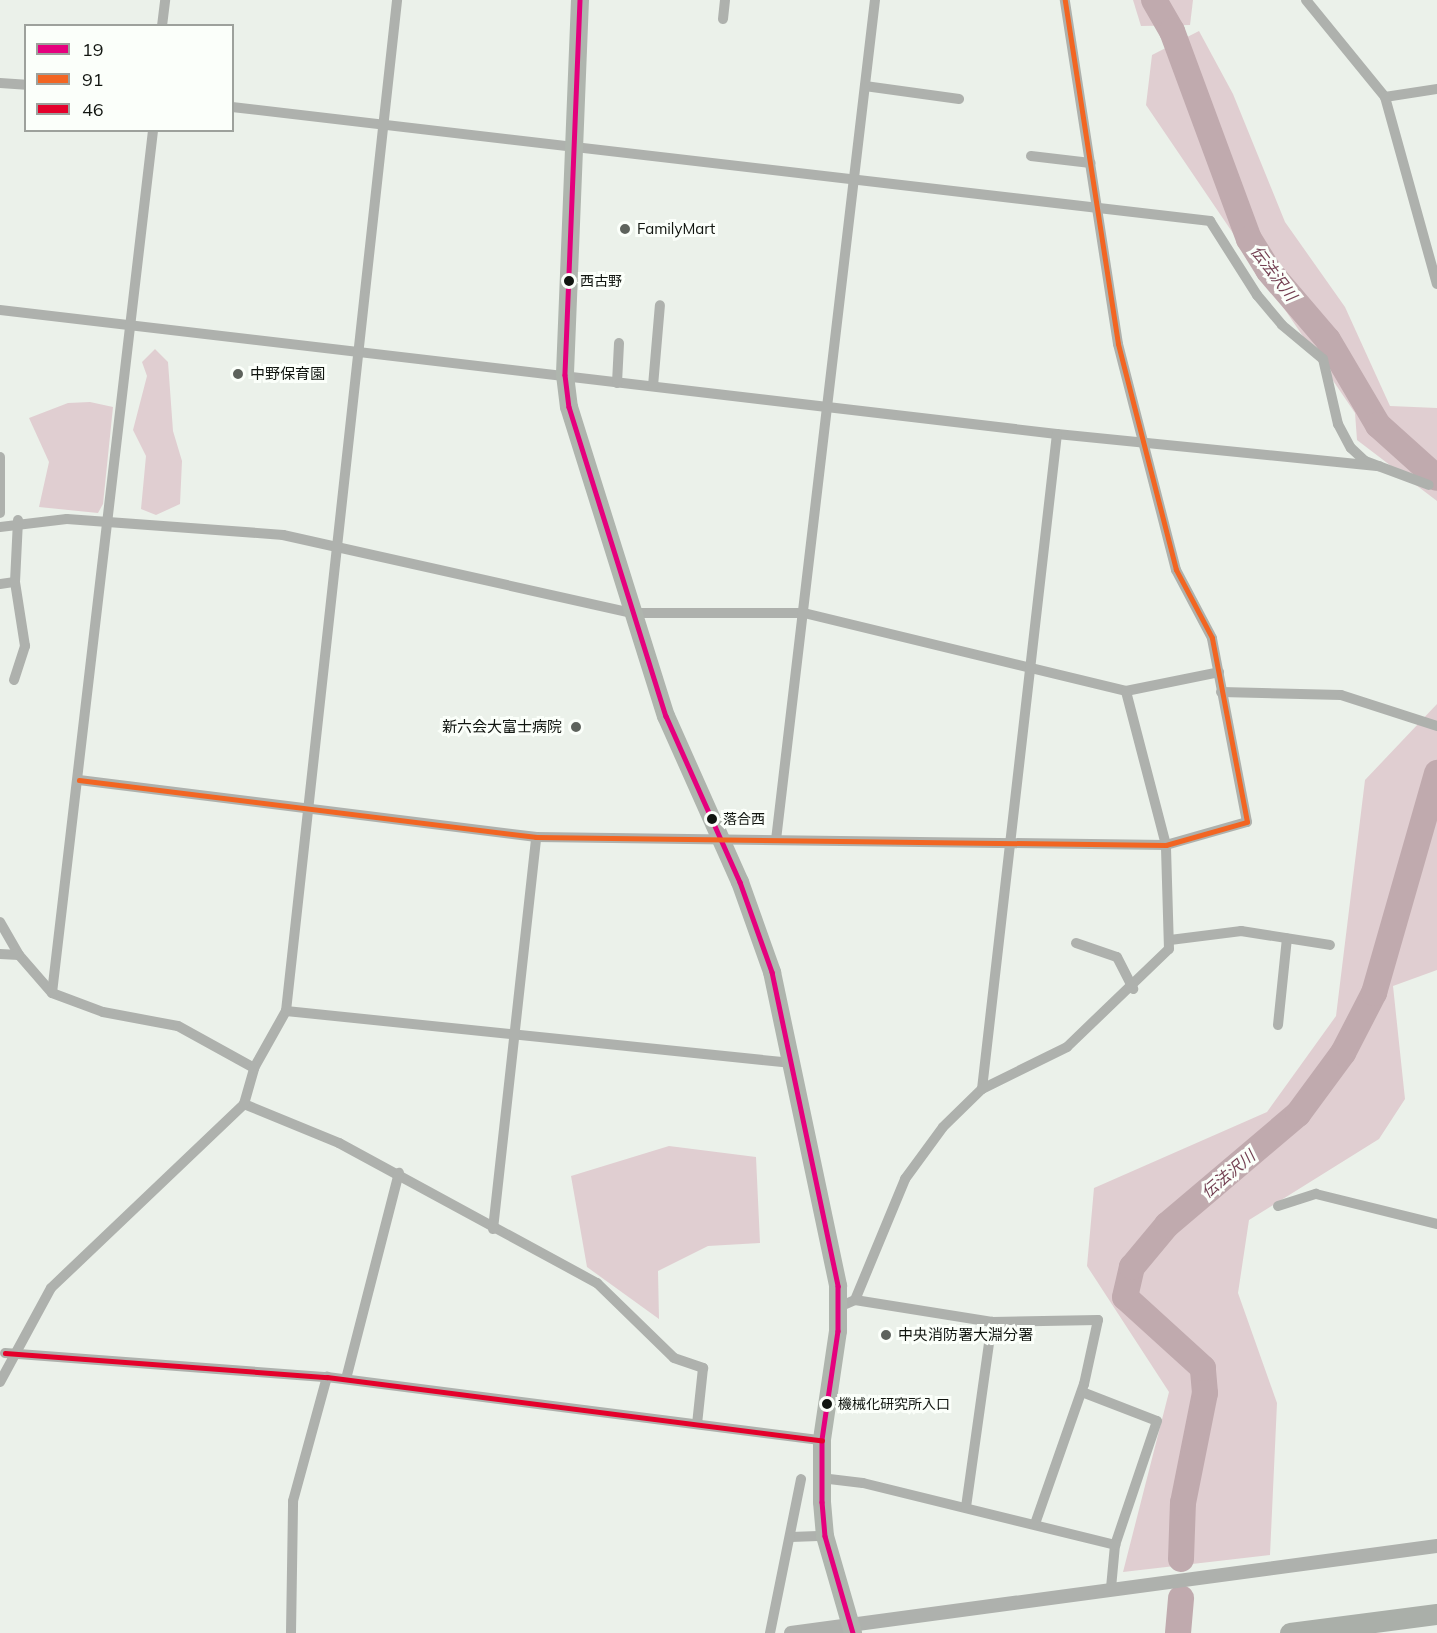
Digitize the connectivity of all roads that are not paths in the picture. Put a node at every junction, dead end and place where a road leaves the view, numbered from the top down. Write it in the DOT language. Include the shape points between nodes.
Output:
graph roads {
  1 [pos="165,0"];
  2 [pos="398,0"];
  3 [pos="580,0"];
  4 [pos="725,0"];
  5 [pos="875,0"];
  6 [pos="1065,0"];
  7 [pos="1306,0"];
  8 [pos="723,19"];
  9 [pos="162,24"];
  10 [pos="0,83"];
  11 [pos="24,85"];
  12 [pos="865,86"];
  13 [pos="1437,89"];
  14 [pos="1385,97"];
  15 [pos="959,99"];
  16 [pos="234,107"];
  17 [pos="387,125"];
  18 [pos="153,132"];
  19 [pos="574,148"];
  20 [pos="1031,156"];
  21 [pos="1091,163"];
  22 [pos="855,180"];
  23 [pos="1099,208"];
  24 [pos="1437,284"];
  25 [pos="660,305"];
  26 [pos="0,310"];
  27 [pos="130,326"];
  28 [pos="619,343"];
  29 [pos="361,353"];
  30 [pos="565,375"];
  31 [pos="617,383"];
  32 [pos="653,386"];
  33 [pos="827,404"];
  34 [pos="1058,434"];
  35 [pos="1142,441"];
  36 [pos="0,457"];
  37 [pos="1378,466"];
  38 [pos="1429,485"];
  39 [pos="0,513"];
  40 [pos="18,520"];
  41 [pos="110,522"];
  42 [pos="0,526"];
  43 [pos="336,546"];
  44 [pos="15,582"];
  45 [pos="0,585"];
  46 [pos="633,613"];
  47 [pos="804,613"];
  48 [pos="1030,670"];
  49 [pos="1219,672"];
  50 [pos="14,680"];
  51 [pos="1126,691"];
  52 [pos="1221,692"];
  53 [pos="1432,724"];
  54 [pos="79,780"];
  55 [pos="305,809"];
  56 [pos="536,837"];
  57 [pos="719,839"];
  58 [pos="776,840"];
  59 [pos="1009,843"];
  60 [pos="1166,845"];
  61 [pos="0,922"];
  62 [pos="1287,938"];
  63 [pos="1170,940"];
  64 [pos="1076,943"];
  65 [pos="1330,945"];
  66 [pos="0,954"];
  67 [pos="19,955"];
  68 [pos="1132,989"];
  69 [pos="52,993"];
  70 [pos="286,1011"];
  71 [pos="1278,1025"];
  72 [pos="514,1037"];
  73 [pos="792,1063"];
  74 [pos="254,1068"];
  75 [pos="982,1089"];
  76 [pos="244,1104"];
  77 [pos="399,1173"];
  78 [pos="1278,1206"];
  79 [pos="1437,1224"];
  80 [pos="493,1229"];
  81 [pos="847,1303"];
  82 [pos="992,1323"];
  83 [pos="9,1353"];
  84 [pos="327,1377"];
  85 [pos="346,1379"];
  86 [pos="0,1382"];
  87 [pos="1082,1392"];
  88 [pos="697,1424"];
  89 [pos="822,1440"];
  90 [pos="821,1478"];
  91 [pos="801,1479"];
  92 [pos="966,1507"];
  93 [pos="1035,1524"];
  94 [pos="825,1536"];
  95 [pos="791,1537"];
  96 [pos="1115,1545"];
  97 [pos="1437,1546"];
  98 [pos="1111,1588"];
  99 [pos="1437,1614"];
  100 [pos="852,1630"];
  101 [pos="291,1633"];
  102 [pos="770,1633"];
  103 [pos="791,1633"];
  104 [pos="1290,1633"];
  1 -- 9 [label="street"];
  2 -- 17 [label="street"];
  3 -- 19 [label="main road"];
  4 -- 8 [label="street"];
  5 -- 12 [label="street"];
  6 -- 21 [label="street"];
  7 -- 14 [label="street"];
  10 -- 11 [label="street"];
  12 -- 15 [label="street"];
  12 -- 22 [label="street"];
  13 -- 14 [label="street"];
  14 -- 24 [label="street"];
  16 -- 17 [label="street"];
  17 -- 19 [label="street"];
  17 -- 29 [label="street"];
  18 -- 27 [label="street"];
  19 -- 22 [label="street"];
  19 -- 30 [label="main road"];
  20 -- 21 [label="street"];
  21 -- 23 [label="street"];
  22 -- 23 [label="street"];
  22 -- 33 [label="street"];
  23 -- 35 [label="street" via="1118,344"];
  23 -- 37 [label="street" via="1210,221 1257,295 1282,325 1323,359 1338,424 1351,448"];
  25 -- 32 [label="street"];
  26 -- 27 [label="street"];
  27 -- 29 [label="street"];
  27 -- 41 [label="street"];
  28 -- 31 [label="street"];
  29 -- 30 [label="street"];
  29 -- 43 [label="street"];
  30 -- 31 [label="street"];
  30 -- 46 [label="main road" via="579,444"];
  31 -- 32 [label="street"];
  32 -- 33 [label="street"];
  33 -- 34 [label="street"];
  33 -- 47 [label="street"];
  34 -- 35 [label="street"];
  34 -- 48 [label="street"];
  35 -- 37 [label="street"];
  35 -- 49 [label="street" via="1176,570 1212,638"];
  36 -- 39 [label="street"];
  37 -- 38 [label="street"];
  40 -- 41 [label="street"];
  40 -- 42 [label="street"];
  40 -- 44 [label="street"];
  41 -- 43 [label="street" via="283,535"];
  41 -- 54 [label="street"];
  43 -- 46 [label="street"];
  43 -- 55 [label="street"];
  44 -- 45 [label="street"];
  44 -- 50 [label="street" via="25,646"];
  46 -- 47 [label="street"];
  46 -- 57 [label="main road" via="666,716"];
  47 -- 48 [label="street"];
  47 -- 58 [label="street"];
  48 -- 51 [label="street"];
  48 -- 59 [label="street"];
  49 -- 51 [label="street"];
  49 -- 52 [label="street"];
  51 -- 60 [label="street"];
  52 -- 53 [label="street" via="1341,695"];
  52 -- 60 [label="street" via="1246,822"];
  54 -- 55 [label="street"];
  54 -- 69 [label="street"];
  55 -- 56 [label="street"];
  55 -- 70 [label="street"];
  56 -- 57 [label="street"];
  56 -- 72 [label="street"];
  57 -- 58 [label="street"];
  57 -- 73 [label="main road" via="763,937"];
  58 -- 59 [label="street"];
  59 -- 60 [label="street"];
  59 -- 75 [label="street"];
  60 -- 63 [label="street"];
  61 -- 67 [label="street"];
  62 -- 63 [label="street" via="1241,931"];
  62 -- 65 [label="street"];
  62 -- 71 [label="street"];
  63 -- 68 [label="street" via="1160,962"];
  64 -- 68 [label="street" via="1117,957"];
  66 -- 67 [label="street"];
  67 -- 69 [label="street"];
  68 -- 75 [label="street" via="1067,1047"];
  69 -- 74 [label="street" via="103,1012 178,1026"];
  70 -- 72 [label="street"];
  70 -- 74 [label="street"];
  72 -- 73 [label="street"];
  72 -- 80 [label="street"];
  73 -- 81 [label="main road"];
  74 -- 76 [label="street"];
  75 -- 81 [label="street" via="905,1179"];
  76 -- 77 [label="street"];
  76 -- 83 [label="street" via="51,1288"];
  77 -- 80 [label="street"];
  77 -- 85 [label="street"];
  78 -- 79 [label="street" via="1316,1194"];
  80 -- 88 [label="street" via="597,1283 674,1358 703,1368"];
  81 -- 82 [label="street"];
  81 -- 89 [label="main road"];
  82 -- 87 [label="street" via="1098,1320"];
  82 -- 92 [label="street"];
  83 -- 84 [label="street"];
  83 -- 86 [label="street"];
  84 -- 85 [label="street"];
  84 -- 101 [label="street" via="292,1510"];
  85 -- 88 [label="street"];
  87 -- 93 [label="street"];
  87 -- 96 [label="street" via="1156,1421"];
  88 -- 89 [label="street"];
  89 -- 90 [label="main road"];
  90 -- 92 [label="street"];
  90 -- 94 [label="main road"];
  91 -- 95 [label="street"];
  92 -- 93 [label="street"];
  93 -- 96 [label="street"];
  94 -- 95 [label="street"];
  94 -- 100 [label="main road"];
  95 -- 102 [label="street"];
  96 -- 98 [label="street"];
  97 -- 98 [label="street"];
  98 -- 100 [label="street"];
  99 -- 104 [label="highway"];
  100 -- 103 [label="street"];
}
